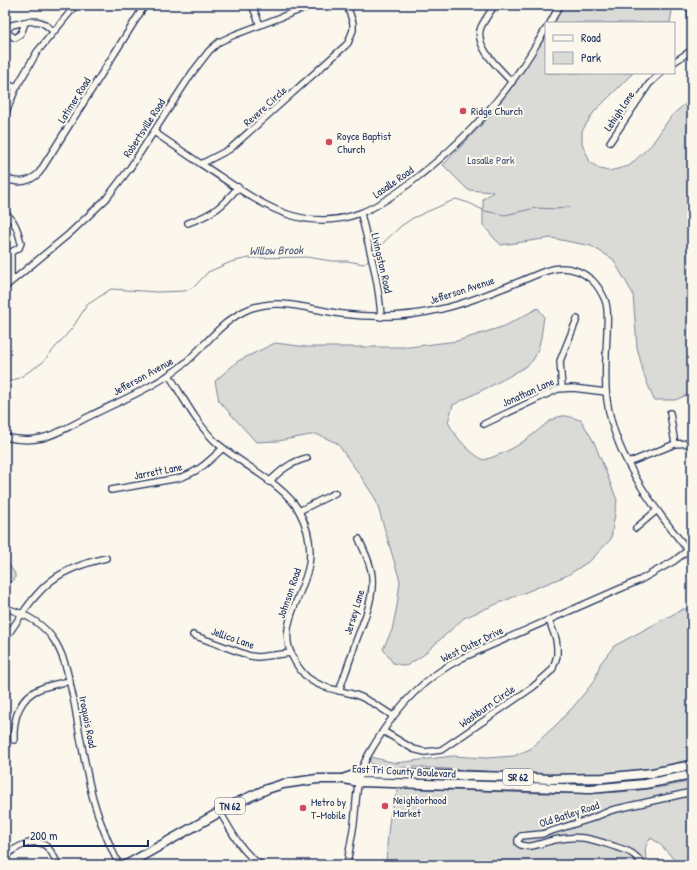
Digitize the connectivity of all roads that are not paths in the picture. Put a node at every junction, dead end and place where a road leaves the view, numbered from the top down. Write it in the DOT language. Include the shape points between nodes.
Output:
graph roads {
  1 [pos="76,5"];
  2 [pos="145,5"];
  3 [pos="252,5"];
  4 [pos="313,5"];
  5 [pos="347,5"];
  6 [pos="495,5"];
  7 [pos="560,5"];
  8 [pos="691,5"];
  9 [pos="692,20"];
  10 [pos="25,22"];
  11 [pos="551,22"];
  12 [pos="260,25"];
  13 [pos="53,31"];
  14 [pos="545,31"];
  15 [pos="692,50"];
  16 [pos="675,61"];
  17 [pos="660,74"];
  18 [pos="5,82"];
  19 [pos="512,82"];
  20 [pos="16,88"];
  21 [pos="5,115"];
  22 [pos="154,132"];
  23 [pos="610,142"];
  24 [pos="201,164"];
  25 [pos="5,178"];
  26 [pos="238,187"];
  27 [pos="5,213"];
  28 [pos="360,214"];
  29 [pos="188,223"];
  30 [pos="11,281"];
  31 [pos="5,287"];
  32 [pos="381,317"];
  33 [pos="577,318"];
  34 [pos="169,375"];
  35 [pos="562,388"];
  36 [pos="606,392"];
  37 [pos="670,413"];
  38 [pos="484,424"];
  39 [pos="5,437"];
  40 [pos="692,443"];
  41 [pos="675,444"];
  42 [pos="223,448"];
  43 [pos="307,458"];
  44 [pos="628,463"];
  45 [pos="269,482"];
  46 [pos="111,490"];
  47 [pos="335,493"];
  48 [pos="656,510"];
  49 [pos="299,511"];
  50 [pos="636,528"];
  51 [pos="358,539"];
  52 [pos="691,551"];
  53 [pos="106,558"];
  54 [pos="5,608"];
  55 [pos="23,614"];
  56 [pos="550,620"];
  57 [pos="194,635"];
  58 [pos="5,639"];
  59 [pos="291,653"];
  60 [pos="70,681"];
  61 [pos="339,691"];
  62 [pos="393,716"];
  63 [pos="382,731"];
  64 [pos="14,740"];
  65 [pos="692,764"];
  66 [pos="360,773"];
  67 [pos="692,775"];
  68 [pos="344,779"];
  69 [pos="359,782"];
  70 [pos="692,792"];
  71 [pos="220,812"];
  72 [pos="5,857"];
  73 [pos="58,865"];
  74 [pos="119,865"];
  75 [pos="126,865"];
  76 [pos="261,865"];
  77 [pos="347,865"];
  78 [pos="644,865"];
  1 -- 13 [label="street"];
  2 -- 25 [label="street, Latimer Road" via="39,173 21,182"];
  3 -- 12 [label="street"];
  4 -- 12 [label="street, Robertsville Road"];
  5 -- 24 [label="street, Revere Circle" via="353,23 348,43 230,149"];
  6 -- 19 [label="street" via="481,27 480,40 486,52"];
  7 -- 11 [label="street"];
  8 -- 9 [label="street"];
  10 -- 13 [label="street" via="42,22"];
  12 -- 22 [label="street, Robertsville Road" via="225,39 209,51"];
  13 -- 20 [label="street"];
  14 -- 19 [label="street, Lasalle Road"];
  15 -- 16 [label="street"];
  17 -- 23 [label="street, Lehigh Lane" via="649,84"];
  18 -- 20 [label="street"];
  19 -- 28 [label="street, Lasalle Road" via="485,116 443,157 383,203"];
  20 -- 21 [label="street"];
  22 -- 24 [label="street"];
  22 -- 30 [label="street, Robertsville Road" via="106,199 73,231"];
  24 -- 26 [label="street, Lasalle Road"];
  26 -- 28 [label="street, Lasalle Road" via="290,216 333,219"];
  26 -- 29 [label="street" via="215,211"];
  27 -- 30 [label="street" via="17,227 21,243 19,248 11,252"];
  28 -- 32 [label="street, Livingston Road" via="377,278"];
  30 -- 31 [label="street, Robertsville Road"];
  32 -- 34 [label="street, Jefferson Avenue" via="343,314 283,303 252,308 228,322"];
  32 -- 36 [label="street, Jefferson Avenue" via="440,310 551,270 570,269 590,279 605,300"];
  33 -- 35 [label="street" via="560,361"];
  34 -- 39 [label="street, Jefferson Avenue" via="49,436 27,440"];
  34 -- 42 [label="street, Johnson Road" via="197,420"];
  35 -- 36 [label="street, Jonathan Lane"];
  35 -- 38 [label="street, Jonathan Lane"];
  36 -- 44 [label="street, Jefferson Avenue" via="612,424"];
  37 -- 41 [label="street"];
  40 -- 41 [label="street"];
  41 -- 44 [label="street"];
  42 -- 45 [label="street, Johnson Road"];
  42 -- 46 [label="street, Jarrett Lane" via="202,468 190,475"];
  43 -- 45 [label="street" via="290,464"];
  44 -- 48 [label="street, Jefferson Avenue" via="639,486"];
  45 -- 49 [label="street, Johnson Road" via="286,494"];
  47 -- 49 [label="street"];
  48 -- 50 [label="street"];
  48 -- 52 [label="street, Jefferson Avenue"];
  49 -- 59 [label="street, Johnson Road" via="308,530 311,550 307,573 288,625 287,635"];
  51 -- 61 [label="street, Jersey Lane" via="370,567 372,594"];
  52 -- 56 [label="street, West Outer Drive" via="645,578"];
  53 -- 55 [label="street" via="89,562 53,580"];
  54 -- 55 [label="street, Iroquois Road"];
  55 -- 58 [label="street"];
  55 -- 60 [label="street, Iroquois Road" via="42,626 56,643"];
  56 -- 62 [label="street, West Outer Drive" via="445,667 412,693"];
  56 -- 63 [label="street, Washburn Circle" via="557,647 553,668 533,687 466,734 441,750 425,752 413,749"];
  57 -- 59 [label="street, Jellico Lane" via="250,656"];
  59 -- 61 [label="street, Johnson Road" via="298,667 308,678 320,686"];
  60 -- 64 [label="street" via="35,691 24,702 14,722"];
  60 -- 74 [label="street, Iroquois Road" via="93,801"];
  61 -- 62 [label="street, Johnson Road" via="365,698"];
  62 -- 63 [label="street, West Outer Drive"];
  63 -- 66 [label="street, West Outer Drive"];
  65 -- 66 [label="highway, East Tri County Boulevard / SR 62" via="652,773 603,778 549,779"];
  66 -- 68 [label="highway, East Tri County Boulevard / SR 62"];
  66 -- 69 [label="street, West Outer Drive"];
  67 -- 69 [label="highway, East Tri County Boulevard / SR 62" via="590,790"];
  68 -- 69 [label="highway, East Tri County Boulevard / SR 62"];
  68 -- 71 [label="highway, TN 62" via="317,779 283,784 252,795"];
  69 -- 77 [label="street, West Outer Drive"];
  70 -- 78 [label="street, Old Batley Road" via="612,810 542,834 521,836 518,840 521,845 530,846 562,838 589,838 632,852"];
  71 -- 75 [label="highway, TN 62"];
  71 -- 76 [label="street" via="240,846 252,860"];
  72 -- 73 [label="street" via="14,849 37,842 50,850"];
}
